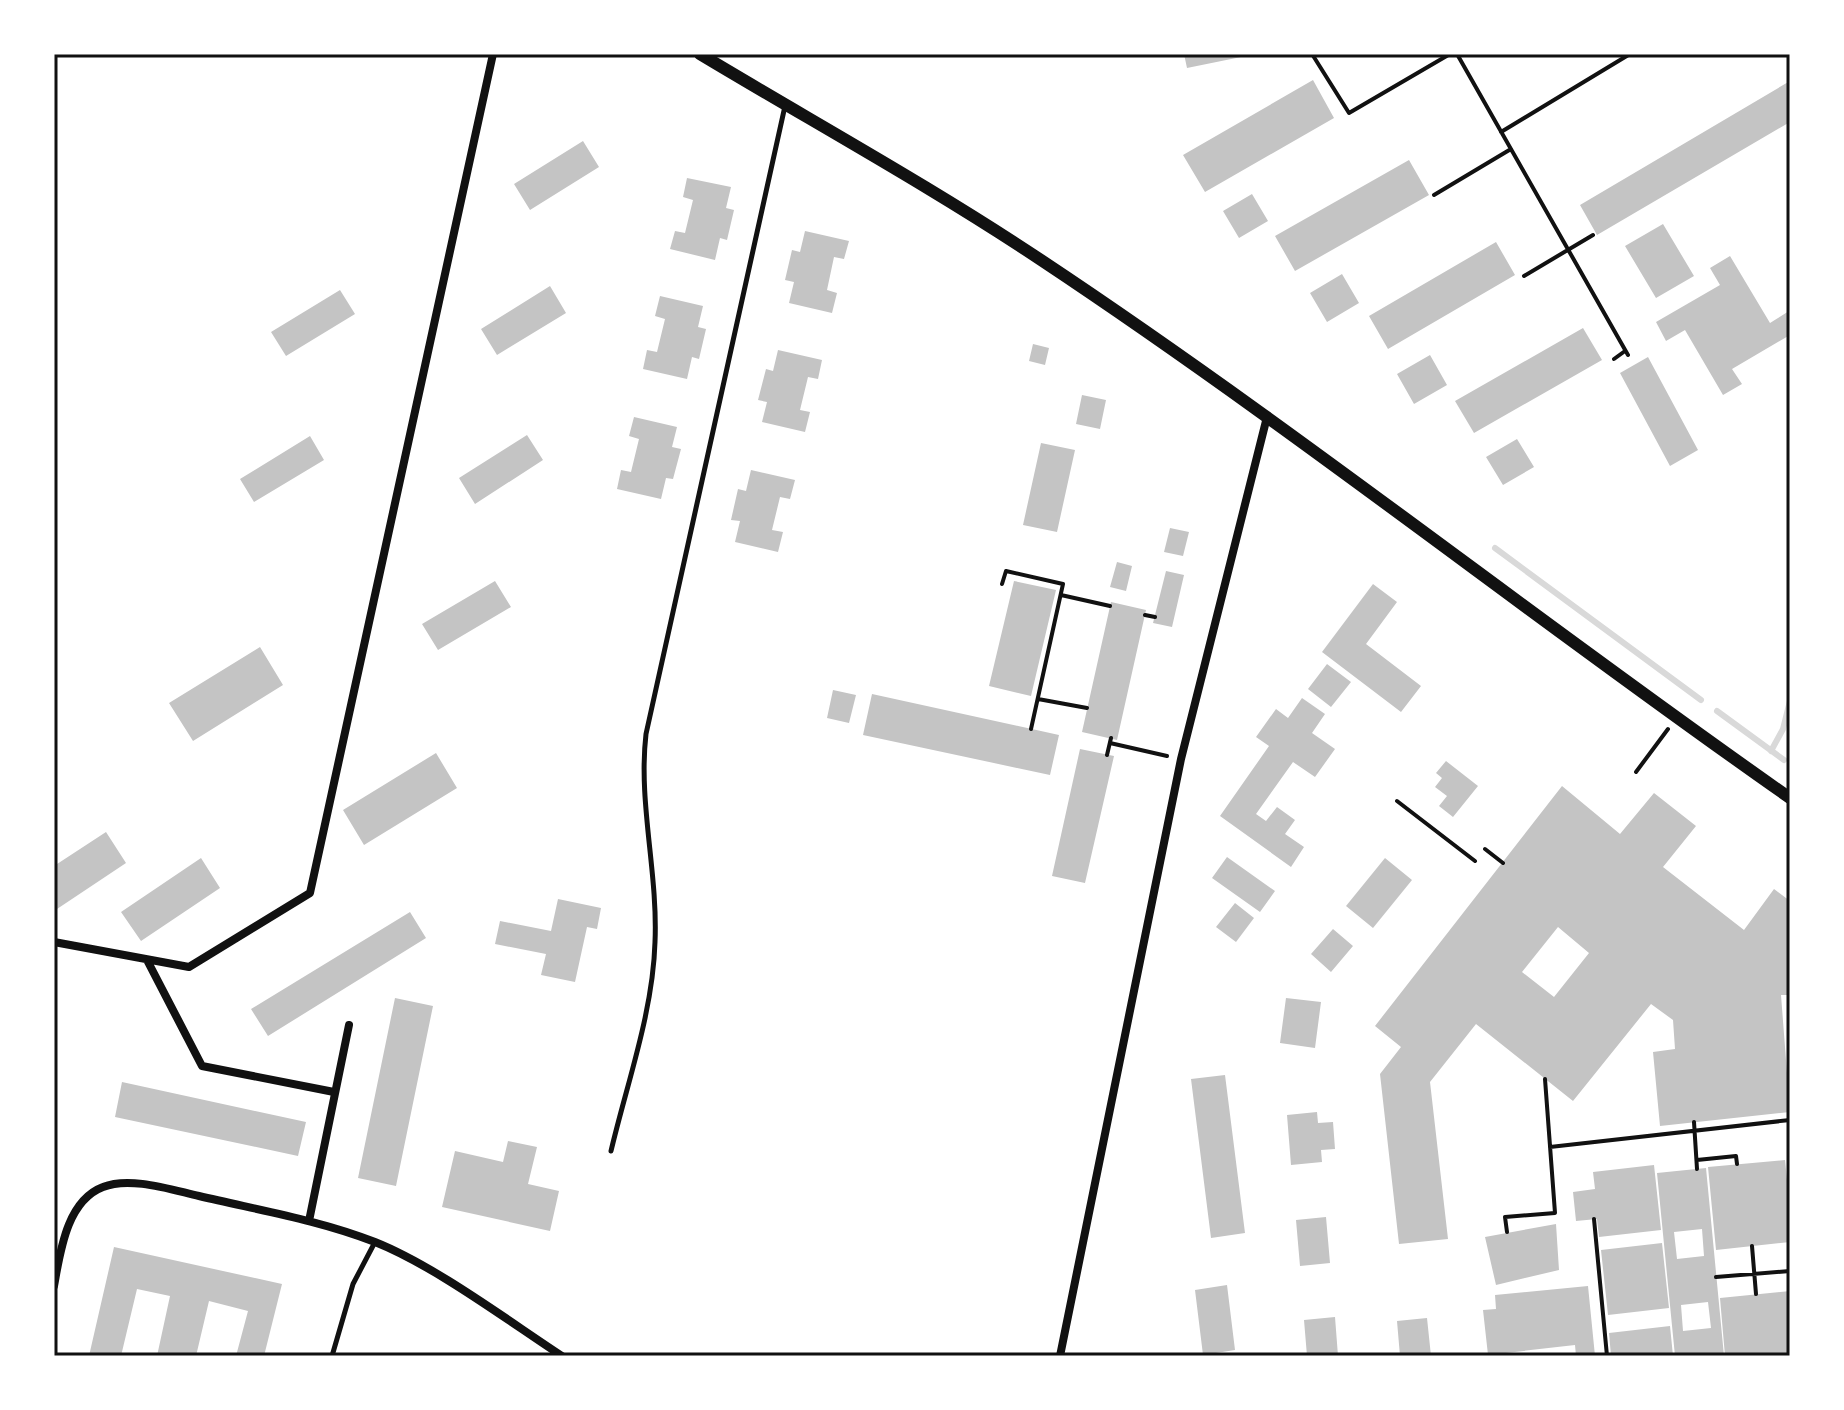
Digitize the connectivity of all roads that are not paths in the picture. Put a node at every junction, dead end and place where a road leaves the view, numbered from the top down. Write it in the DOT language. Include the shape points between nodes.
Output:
graph roads {
  1 [pos="493,54"];
  2 [pos="700,54"];
  3 [pos="785,106"];
  4 [pos="1267,417"];
  5 [pos="1789,795"];
  6 [pos="54,942"];
  7 [pos="147,960"];
  8 [pos="349,1025"];
  9 [pos="334,1092"];
  10 [pos="611,1151"];
  11 [pos="309,1221"];
  12 [pos="375,1242"];
  13 [pos="54,1286"];
  14 [pos="332,1356"];
  15 [pos="562,1356"];
  16 [pos="1060,1356"];
  1 -- 7 [label="street" via="310,893 189,967"];
  2 -- 3 [label="street"];
  3 -- 4 [label="street" via="995,230"];
  3 -- 10 [label="lane" via="646,734 653,977"];
  4 -- 5 [label="street"];
  4 -- 16 [label="street" via="1181,759"];
  6 -- 7 [label="street"];
  7 -- 9 [label="street" via="202,1066"];
  8 -- 9 [label="street"];
  9 -- 11 [label="street"];
  11 -- 12 [label="street"];
  11 -- 13 [label="street" via="173,1191 122,1184 103,1187 88,1197 72,1220"];
  12 -- 14 [label="lane" via="353,1284"];
  12 -- 15 [label="street"];
}
